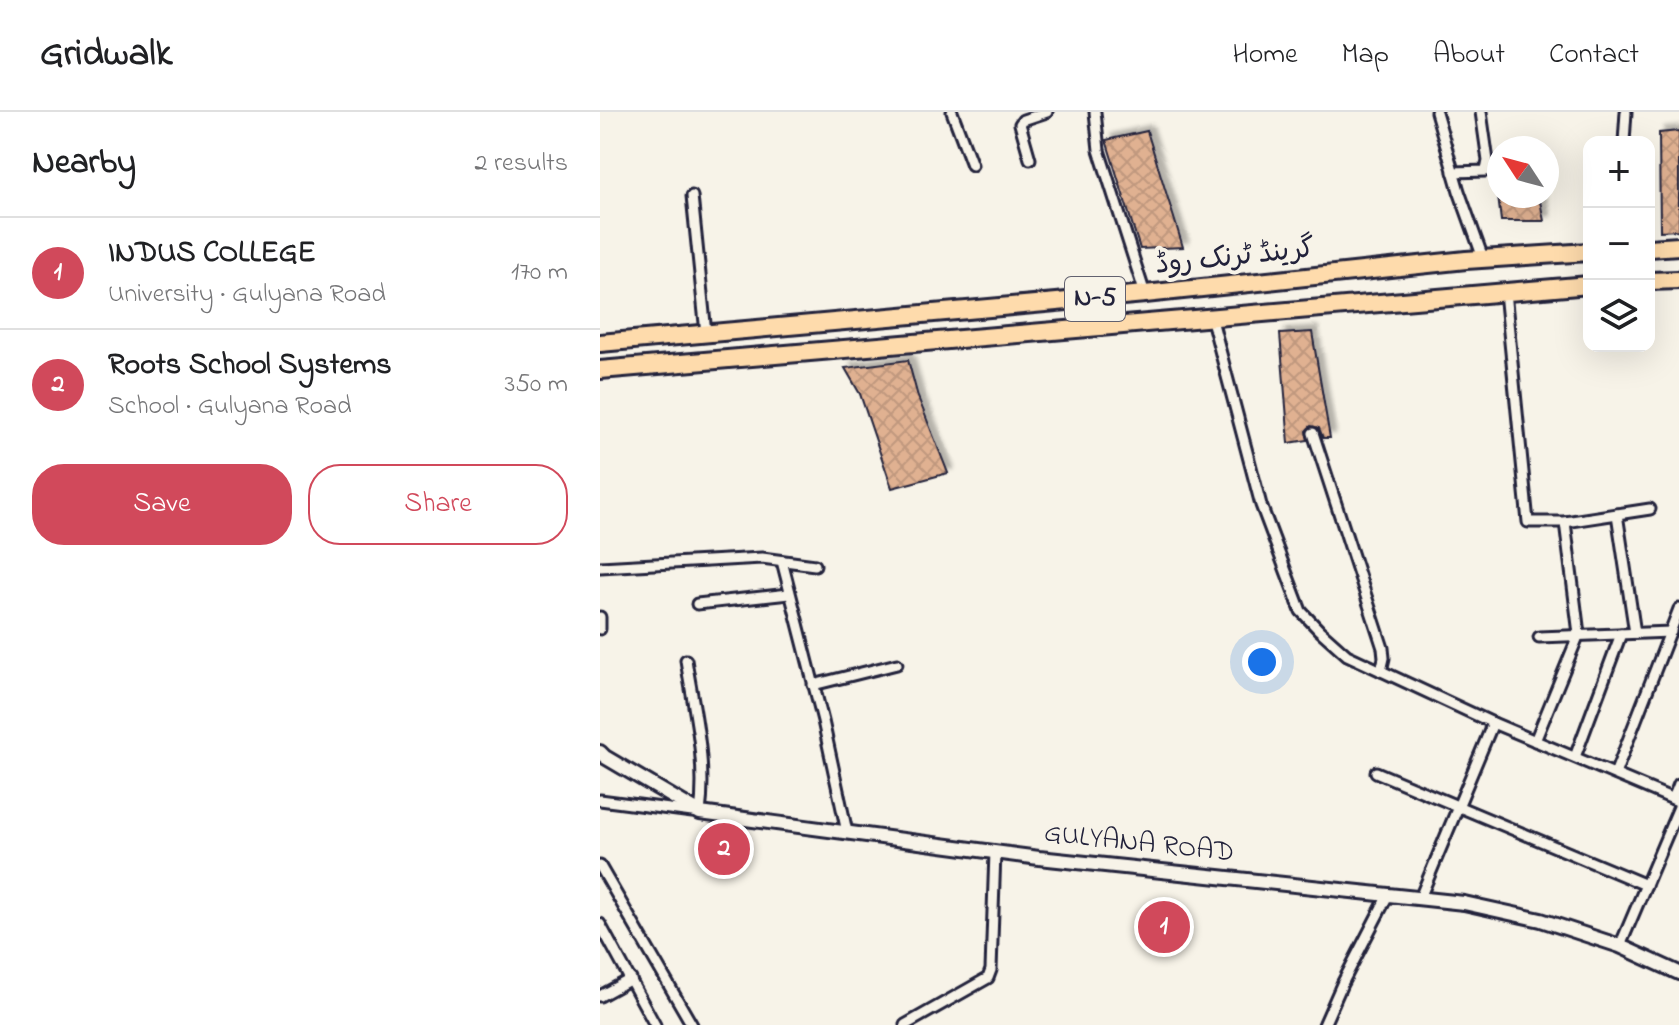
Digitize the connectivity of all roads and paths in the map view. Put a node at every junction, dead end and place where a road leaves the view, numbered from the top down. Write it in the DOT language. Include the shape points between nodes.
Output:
graph roads {
  1 [pos="952,112"];
  2 [pos="1047,112"];
  3 [pos="1095,112"];
  4 [pos="1436,112"];
  5 [pos="1481,112"];
  6 [pos="1626,112"];
  7 [pos="1624,136"];
  8 [pos="1030,159"];
  9 [pos="972,165"];
  10 [pos="1453,172"];
  11 [pos="692,196"];
  12 [pos="1679,246"];
  13 [pos="1655,248"];
  14 [pos="1583,252"];
  15 [pos="1483,258"];
  16 [pos="1679,280"];
  17 [pos="1655,281"];
  18 [pos="1583,286"];
  19 [pos="1505,292"];
  20 [pos="1145,294"];
  21 [pos="1211,316"];
  22 [pos="1148,321"];
  23 [pos="706,333"];
  24 [pos="600,343"];
  25 [pos="600,370"];
  26 [pos="1313,433"];
  27 [pos="1650,509"];
  28 [pos="1617,514"];
  29 [pos="1565,522"];
  30 [pos="782,561"];
  31 [pos="815,565"];
  32 [pos="600,567"];
  33 [pos="789,594"];
  34 [pos="697,604"];
  35 [pos="1679,609"];
  36 [pos="600,617"];
  37 [pos="600,629"];
  38 [pos="1671,632"];
  39 [pos="1635,633"];
  40 [pos="1579,634"];
  41 [pos="1621,634"];
  42 [pos="1539,637"];
  43 [pos="686,660"];
  44 [pos="897,664"];
  45 [pos="1381,671"];
  46 [pos="813,685"];
  47 [pos="1493,723"];
  48 [pos="1535,741"];
  49 [pos="600,752"];
  50 [pos="1575,757"];
  51 [pos="1376,772"];
  52 [pos="1615,774"];
  53 [pos="1679,784"];
  54 [pos="600,800"];
  55 [pos="1677,803"];
  56 [pos="1459,806"];
  57 [pos="700,813"];
  58 [pos="847,832"];
  59 [pos="995,852"];
  60 [pos="600,866"];
  61 [pos="1646,885"];
  62 [pos="1388,895"];
  63 [pos="1420,898"];
  64 [pos="600,924"];
  65 [pos="1620,946"];
  66 [pos="1679,973"];
  67 [pos="631,979"];
  68 [pos="600,996"];
  69 [pos="655,1025"];
  70 [pos="692,1025"];
  71 [pos="905,1025"];
  72 [pos="1324,1025"];
  1 -- 9 [label="street"];
  2 -- 8 [label="street" via="1020,124"];
  3 -- 20 [label="street" via="1099,150"];
  4 -- 10 [label="street"];
  5 -- 10 [label="street" via="1486,171"];
  6 -- 7 [label="street"];
  10 -- 15 [label="street"];
  11 -- 23 [label="street"];
  12 -- 13 [label="highway"];
  14 -- 15 [label="highway, گرینڈ ٹرنک روڈ / N-5"];
  15 -- 20 [label="highway, گرینڈ ٹرنک روڈ / N-5"];
  16 -- 17 [label="highway"];
  18 -- 19 [label="highway, گرینڈ ٹرنک روڈ / N-5"];
  19 -- 21 [label="highway, گرینڈ ٹرنک روڈ / N-5"];
  19 -- 29 [label="street" via="1528,522"];
  20 -- 22 [label="highway"];
  20 -- 23 [label="highway, گرینڈ ٹرنک روڈ / N-5"];
  21 -- 22 [label="highway, گرینڈ ٹرنک روڈ / N-5"];
  21 -- 45 [label="street" via="1261,505 1301,611 1347,655"];
  22 -- 25 [label="highway, گرینڈ ٹرنک روڈ / N-5"];
  23 -- 24 [label="highway, گرینڈ ٹرنک روڈ / N-5"];
  26 -- 45 [label="street" via="1383,648"];
  27 -- 28 [label="street"];
  28 -- 29 [label="street"];
  28 -- 39 [label="street"];
  29 -- 40 [label="street"];
  30 -- 31 [label="street"];
  30 -- 32 [label="street"];
  30 -- 33 [label="street"];
  33 -- 34 [label="street"];
  33 -- 46 [label="street"];
  35 -- 38 [label="street"];
  36 -- 37 [label="street"];
  38 -- 39 [label="street"];
  38 -- 52 [label="street"];
  39 -- 41 [label="street"];
  40 -- 41 [label="street"];
  40 -- 42 [label="street"];
  40 -- 48 [label="street"];
  41 -- 50 [label="street"];
  43 -- 57 [label="street" via="704,787"];
  44 -- 46 [label="street"];
  45 -- 47 [label="street"];
  46 -- 58 [label="street"];
  47 -- 48 [label="street"];
  47 -- 56 [label="street"];
  48 -- 50 [label="street"];
  49 -- 57 [label="main road, GULYANA ROAD"];
  50 -- 52 [label="street"];
  51 -- 56 [label="street"];
  52 -- 55 [label="street"];
  53 -- 55 [label="street"];
  54 -- 57 [label="street"];
  55 -- 61 [label="street"];
  56 -- 61 [label="street"];
  56 -- 63 [label="street"];
  57 -- 58 [label="main road, GULYANA ROAD"];
  58 -- 59 [label="main road, GULYANA ROAD"];
  59 -- 62 [label="main road, GULYANA ROAD"];
  59 -- 71 [label="street" via="988,978"];
  60 -- 70 [label="street"];
  61 -- 65 [label="street"];
  62 -- 63 [label="main road, GULYANA ROAD"];
  62 -- 72 [label="street"];
  63 -- 65 [label="main road, GULYANA ROAD" via="1502,910"];
  64 -- 67 [label="street"];
  65 -- 66 [label="main road, GULYANA ROAD"];
  67 -- 68 [label="street"];
  67 -- 69 [label="street"];
}
